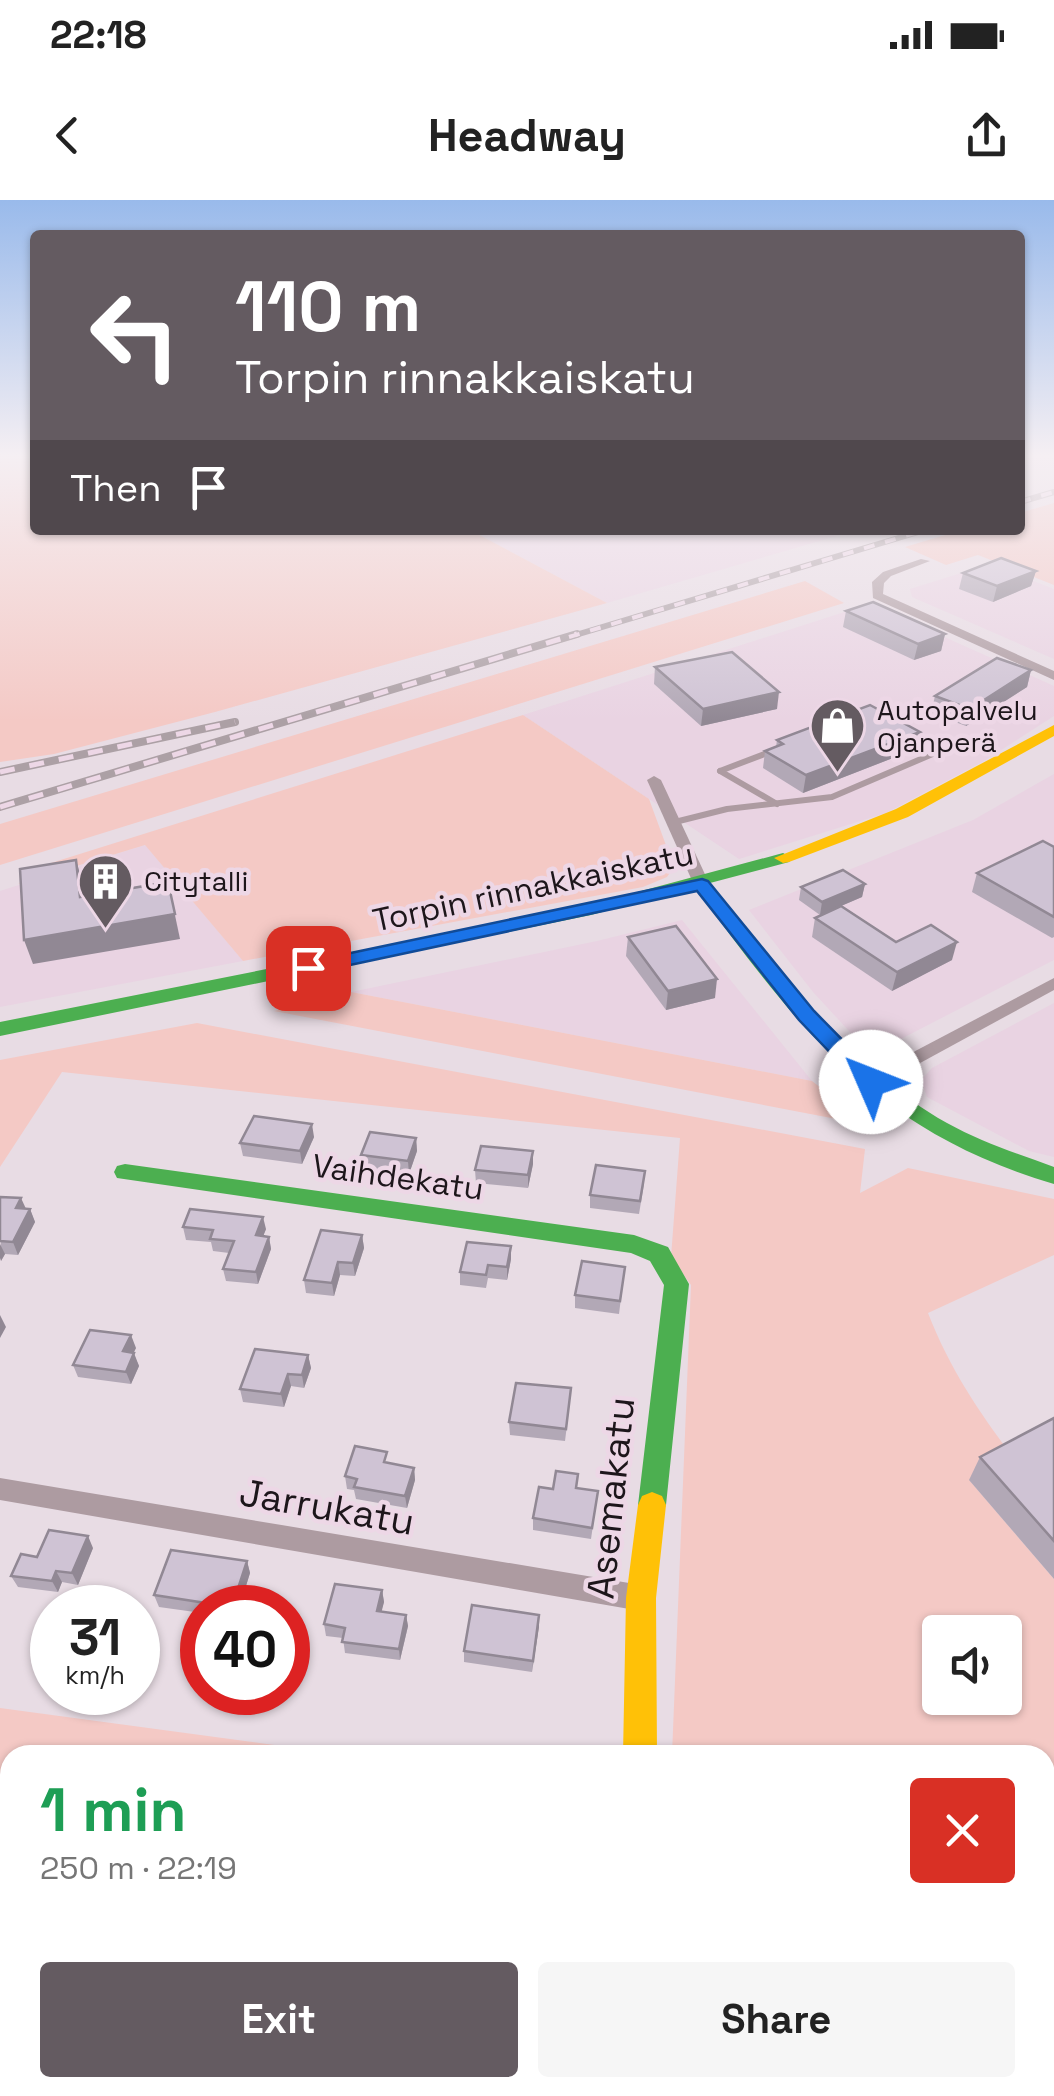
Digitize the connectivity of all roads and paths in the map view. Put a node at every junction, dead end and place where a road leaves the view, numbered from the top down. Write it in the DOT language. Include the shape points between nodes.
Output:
graph roads {
  1 [pos="924,561"];
  2 [pos="1054,676"];
  3 [pos="1054,730"];
  4 [pos="908,732"];
  5 [pos="790,745"];
  6 [pos="654,780"];
  7 [pos="778,804"];
  8 [pos="675,822"];
  9 [pos="702,885"];
  10 [pos="1054,983"];
  11 [pos="0,1029"];
  12 [pos="871,1082"];
  13 [pos="125,1172"];
  14 [pos="1054,1176"];
  15 [pos="659,1254"];
  16 [pos="0,1489"];
  17 [pos="641,1598"];
  18 [pos="640,1745"];
  1 -- 2 [label="street" via="887,574 877,596"];
  3 -- 9 [label="street, Torpin rinnakkaiskatu" via="984,774 885,822"];
  4 -- 7 [label="lane" via="942,750 832,797"];
  5 -- 7 [label="lane" via="720,772"];
  6 -- 8 [label="street"];
  7 -- 8 [label="lane"];
  8 -- 9 [label="street"];
  9 -- 11 [label="street, Torpin rinnakkaiskatu"];
  9 -- 12 [label="street" via="806,1016"];
  10 -- 12 [label="street"];
  12 -- 14 [label="street" via="969,1144"];
  13 -- 15 [label="street, Vaihdekatu" via="634,1244"];
  15 -- 17 [label="street, Asemakatu" via="676,1284"];
  16 -- 17 [label="street, Jarrukatu"];
  17 -- 18 [label="street, Asemakatu"];
}
